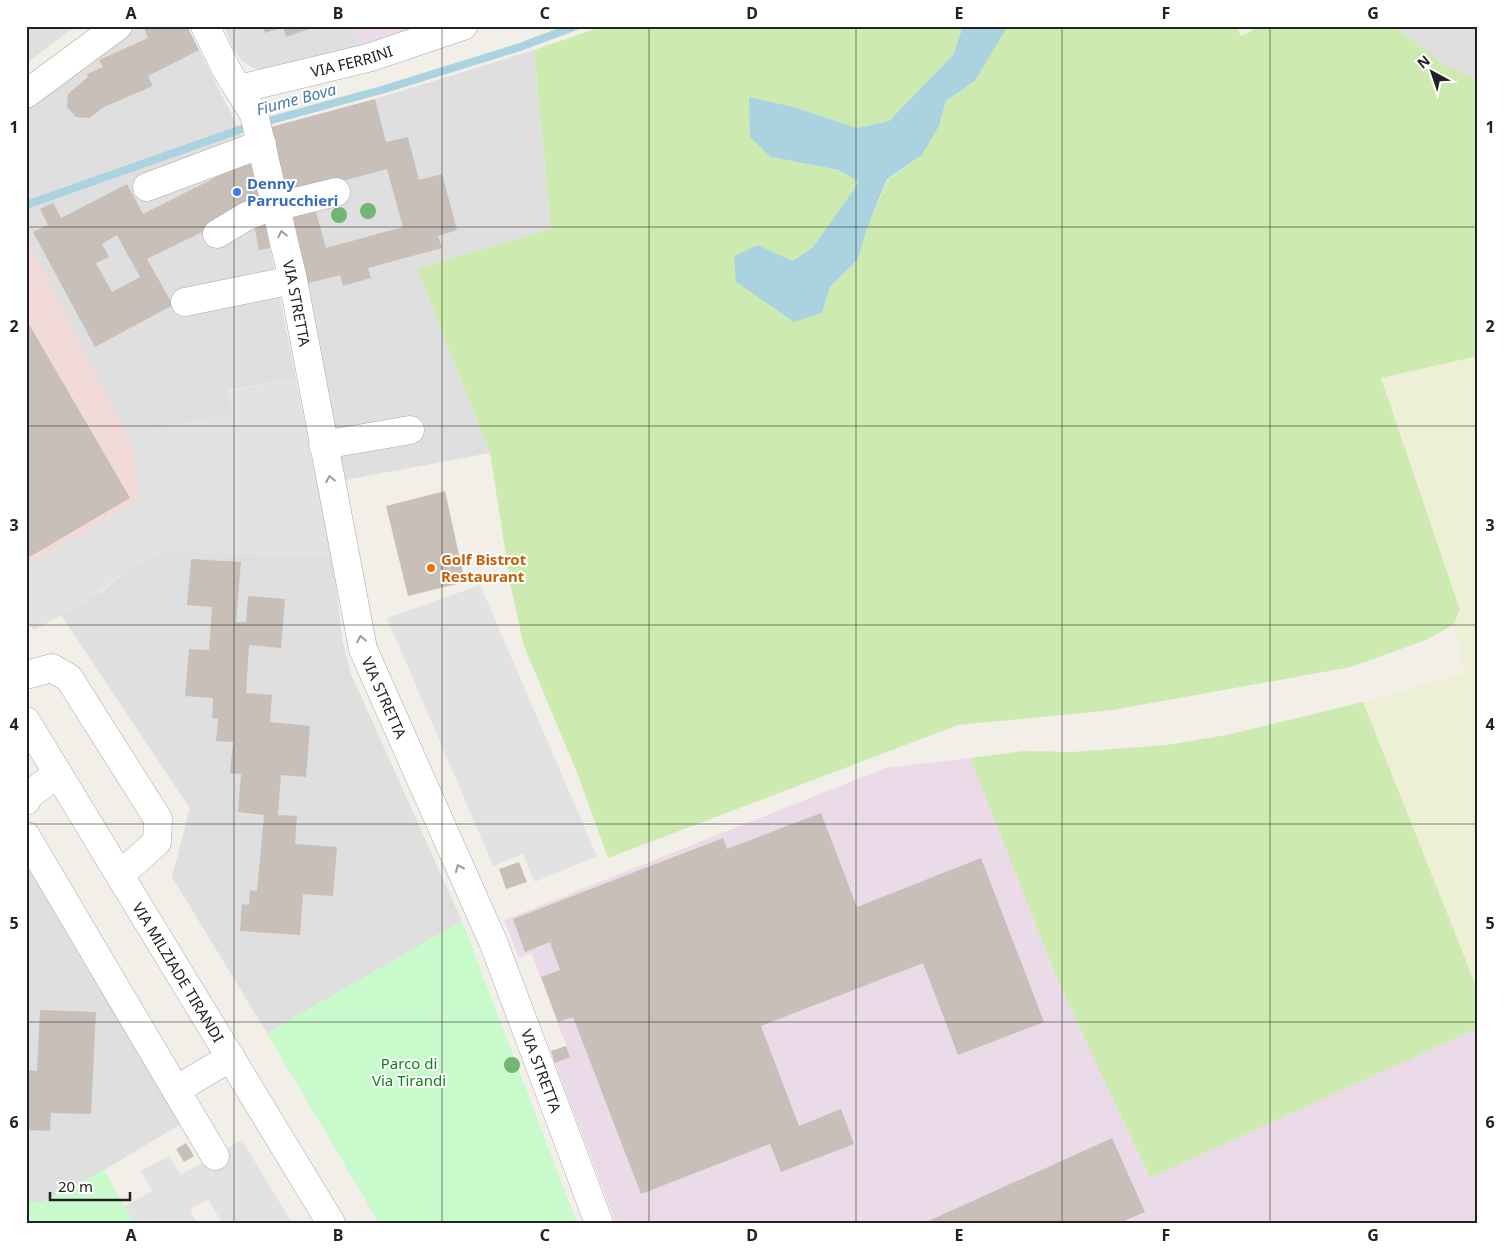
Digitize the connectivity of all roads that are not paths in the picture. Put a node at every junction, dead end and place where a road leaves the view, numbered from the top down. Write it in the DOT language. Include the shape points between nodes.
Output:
graph roads {
  1 [pos="118,26"];
  2 [pos="205,26"];
  3 [pos="463,26"];
  4 [pos="239,90"];
  5 [pos="26,94"];
  6 [pos="262,144"];
  7 [pos="158,183"];
  8 [pos="336,192"];
  9 [pos="276,206"];
  10 [pos="217,234"];
  11 [pos="293,280"];
  12 [pos="185,302"];
  13 [pos="410,430"];
  14 [pos="323,445"];
  15 [pos="26,674"];
  16 [pos="26,721"];
  17 [pos="58,773"];
  18 [pos="26,801"];
  19 [pos="26,836"];
  20 [pos="120,875"];
  21 [pos="232,1057"];
  22 [pos="176,1090"];
  23 [pos="215,1156"];
  24 [pos="331,1223"];
  25 [pos="599,1223"];
  1 -- 5 [label="street"];
  2 -- 4 [label="street, VIA STRETTA"];
  3 -- 4 [label="street, VIA FERRINI" via="368,58"];
  4 -- 6 [label="street, VIA STRETTA" via="254,114"];
  6 -- 7 [label="street"];
  6 -- 9 [label="street, VIA STRETTA"];
  8 -- 9 [label="street"];
  9 -- 10 [label="street" via="246,216"];
  11 -- 9 [label="street, VIA STRETTA, one-way"];
  11 -- 12 [label="street"];
  11 -- 14 [label="street, VIA STRETTA"];
  13 -- 14 [label="street"];
  25 -- 14 [label="street, VIA STRETTA, one-way" via="494,944 362,649"];
  15 -- 20 [label="street" via="52,668 69,678 158,819 157,842"];
  16 -- 17 [label="street, VIA MILZIADE TIRANDI"];
  17 -- 18 [label="street" via="29,795"];
  17 -- 20 [label="street, VIA MILZIADE TIRANDI"];
  19 -- 22 [label="street"];
  20 -- 21 [label="street, VIA MILZIADE TIRANDI"];
  21 -- 22 [label="street"];
  21 -- 24 [label="street, VIA MILZIADE TIRANDI"];
  22 -- 23 [label="street"];
}
